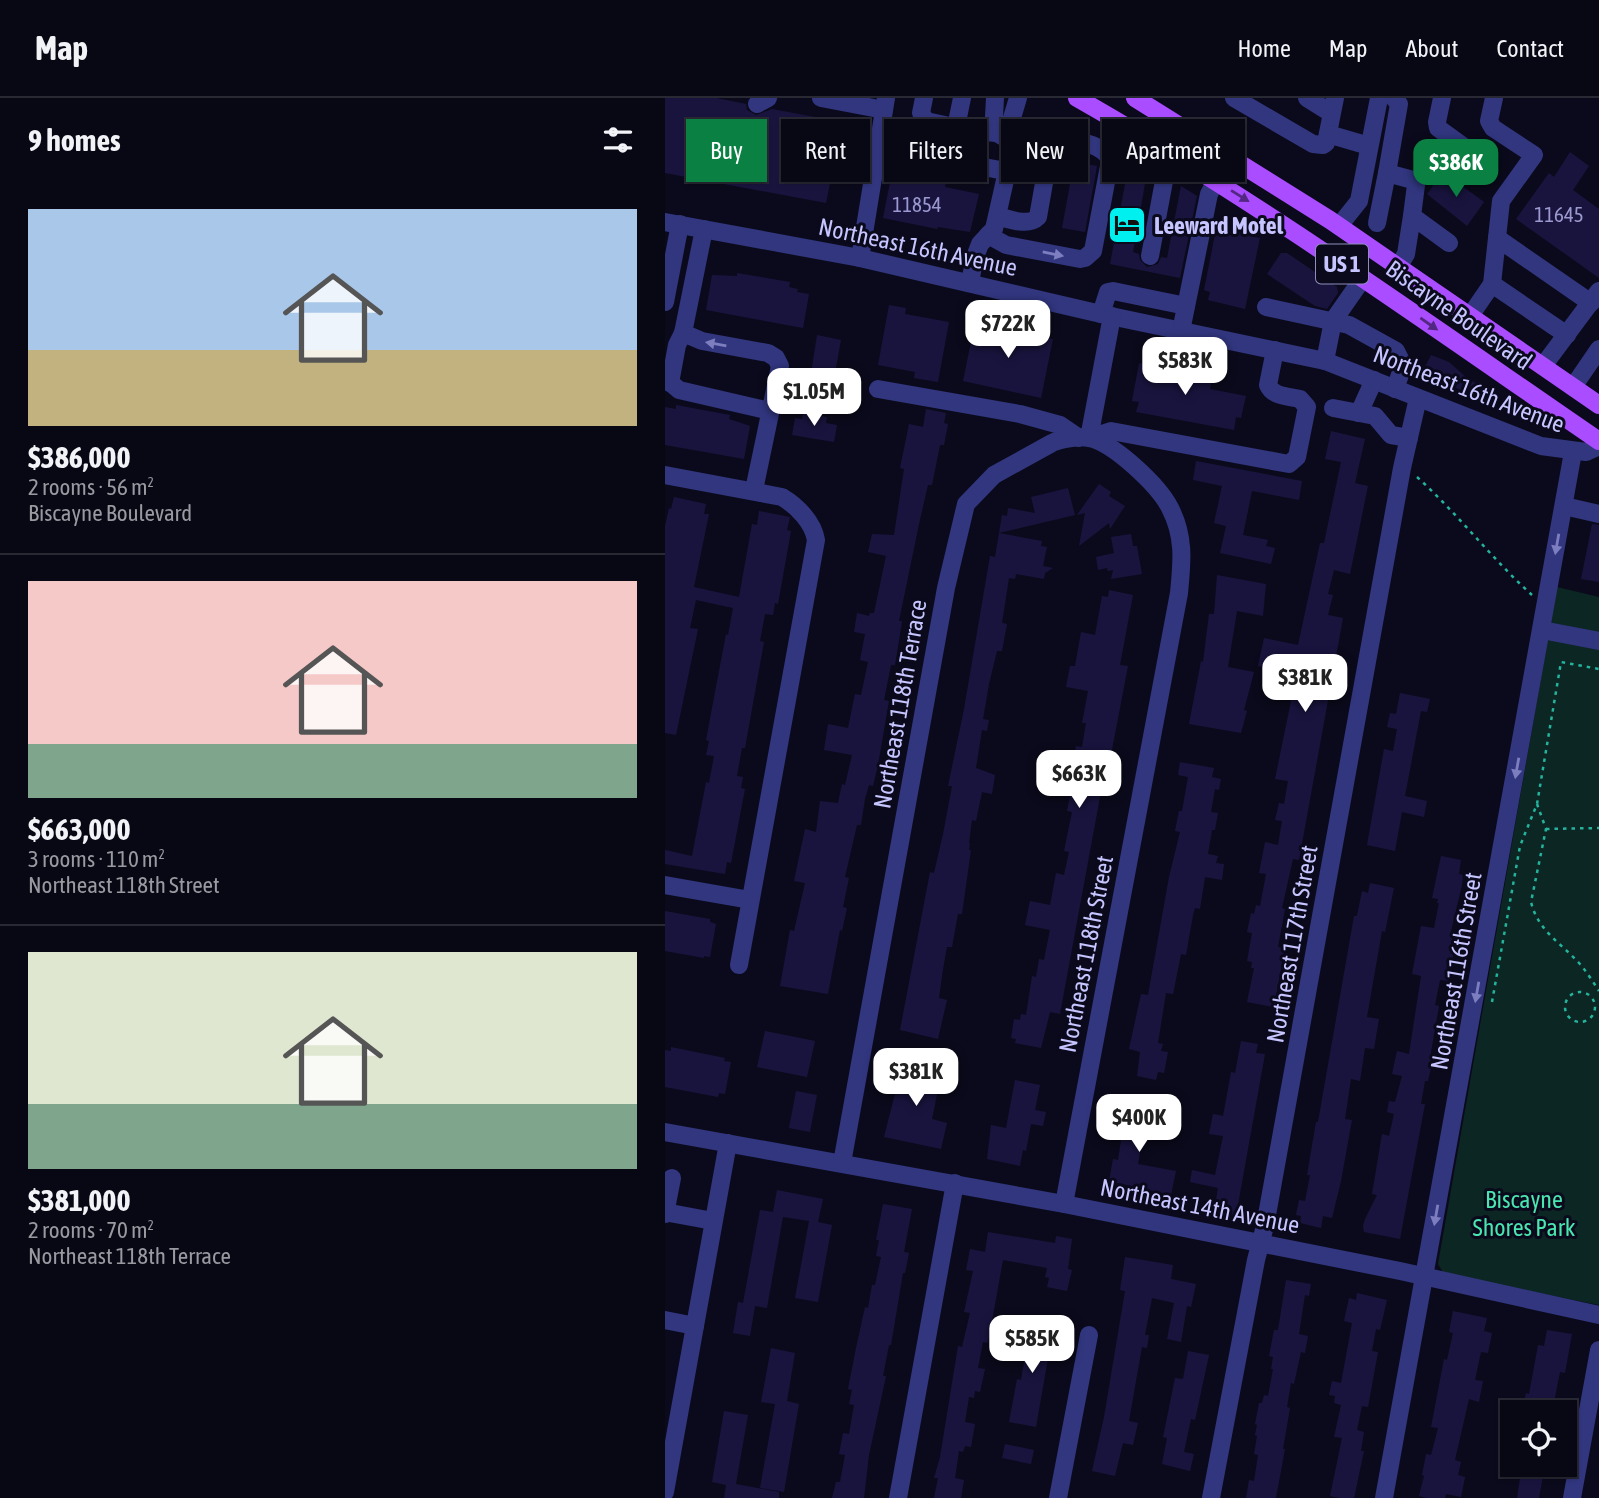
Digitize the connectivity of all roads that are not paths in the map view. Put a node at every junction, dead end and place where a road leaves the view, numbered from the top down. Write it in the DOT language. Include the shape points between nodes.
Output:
graph roads {
  1 [pos="821,98"];
  2 [pos="924,98"];
  3 [pos="962,98"];
  4 [pos="995,98"];
  5 [pos="1018,98"];
  6 [pos="1077,98"];
  7 [pos="1135,98"];
  8 [pos="1234,98"];
  9 [pos="1307,98"];
  10 [pos="1379,98"];
  11 [pos="1394,98"];
  12 [pos="1442,98"];
  13 [pos="1494,98"];
  14 [pos="885,104"];
  15 [pos="1333,105"];
  16 [pos="923,119"];
  17 [pos="964,119"];
  18 [pos="1011,119"];
  19 [pos="1112,119"];
  20 [pos="1001,130"];
  21 [pos="1325,140"];
  22 [pos="1088,144"];
  23 [pos="1471,152"];
  24 [pos="870,153"];
  25 [pos="876,154"];
  26 [pos="1368,154"];
  27 [pos="1387,170"];
  28 [pos="1004,182"];
  29 [pos="1044,182"];
  30 [pos="1164,182"];
  31 [pos="1215,182"];
  32 [pos="1218,182"];
  33 [pos="997,216"];
  34 [pos="1412,216"];
  35 [pos="672,223"];
  36 [pos="1377,223"];
  37 [pos="1339,226"];
  38 [pos="704,229"];
  39 [pos="988,236"];
  40 [pos="1497,238"];
  41 [pos="1449,243"];
  42 [pos="1150,256"];
  43 [pos="860,258"];
  44 [pos="1398,267"];
  45 [pos="1363,278"];
  46 [pos="970,282"];
  47 [pos="1492,284"];
  48 [pos="1595,297"];
  49 [pos="665,302"];
  50 [pos="1186,306"];
  51 [pos="1266,307"];
  52 [pos="665,310"];
  53 [pos="687,314"];
  54 [pos="1107,315"];
  55 [pos="1470,316"];
  56 [pos="1333,321"];
  57 [pos="1181,331"];
  58 [pos="683,333"];
  59 [pos="1567,334"];
  60 [pos="1599,349"];
  61 [pos="1275,350"];
  62 [pos="1325,361"];
  63 [pos="1543,366"];
  64 [pos="667,380"];
  65 [pos="1374,380"];
  66 [pos="1573,387"];
  67 [pos="878,389"];
  68 [pos="1395,389"];
  69 [pos="1418,398"];
  70 [pos="1599,405"];
  71 [pos="1333,408"];
  72 [pos="770,411"];
  73 [pos="1359,413"];
  74 [pos="1084,438"];
  75 [pos="1409,438"];
  76 [pos="1599,443"];
  77 [pos="1573,452"];
  78 [pos="665,475"];
  79 [pos="754,490"];
  80 [pos="1564,506"];
  81 [pos="1599,513"];
  82 [pos="1542,630"];
  83 [pos="1599,641"];
  84 [pos="665,885"];
  85 [pos="750,900"];
  86 [pos="739,965"];
  87 [pos="665,1132"];
  88 [pos="728,1143"];
  89 [pos="842,1163"];
  90 [pos="672,1178"];
  91 [pos="955,1183"];
  92 [pos="1064,1204"];
  93 [pos="665,1213"];
  94 [pos="713,1221"];
  95 [pos="1260,1243"];
  96 [pos="1424,1277"];
  97 [pos="1599,1315"];
  98 [pos="665,1320"];
  99 [pos="695,1326"];
  100 [pos="1089,1335"];
  101 [pos="1599,1350"];
  102 [pos="670,1433"];
  103 [pos="665,1492"];
  104 [pos="898,1498"];
  105 [pos="1058,1498"];
  106 [pos="1211,1498"];
  107 [pos="1384,1498"];
  108 [pos="1572,1498"];
  1 -- 14 [label="street"];
  2 -- 16 [label="street"];
  3 -- 17 [label="street"];
  4 -- 20 [label="street" via="994,117"];
  5 -- 18 [label="street"];
  6 -- 19 [label="main road, Biscayne Boulevard / US 1"];
  7 -- 37 [label="main road, Biscayne Boulevard / US 1"];
  8 -- 21 [label="street" via="1313,144"];
  9 -- 15 [label="street"];
  10 -- 26 [label="street"];
  11 -- 27 [label="street" via="1399,104"];
  12 -- 23 [label="street" via="1438,128"];
  13 -- 40 [label="street" via="1489,121 1493,128 1534,155 1501,201"];
  14 -- 25 [label="street"];
  15 -- 21 [label="street"];
  21 -- 26 [label="street"];
  39 -- 22 [label="street, one-way" via="1006,245 1080,259 1093,251 1110,161 1100,147"];
  24 -- 25 [label="street"];
  25 -- 43 [label="street"];
  26 -- 27 [label="street"];
  26 -- 37 [label="street" via="1359,201"];
  27 -- 34 [label="street" via="1416,185"];
  27 -- 36 [label="street"];
  28 -- 33 [label="street"];
  29 -- 33 [label="street" via="1034,221"];
  30 -- 42 [label="street"];
  31 -- 50 [label="street" via="1209,194"];
  32 -- 45 [label="main road, Biscayne Boulevard / US 1, one-way"];
  33 -- 39 [label="street"];
  34 -- 41 [label="street"];
  34 -- 44 [label="street" via="1406,254"];
  35 -- 38 [label="street, Northeast 16th Avenue"];
  35 -- 49 [label="street"];
  37 -- 44 [label="main road, Biscayne Boulevard / US 1"];
  38 -- 43 [label="street, Northeast 16th Avenue"];
  38 -- 53 [label="street"];
  39 -- 46 [label="street" via="975,257"];
  40 -- 47 [label="street"];
  40 -- 48 [label="street"];
  43 -- 46 [label="street, Northeast 16th Avenue"];
  44 -- 55 [label="main road, Biscayne Boulevard / US 1"];
  45 -- 56 [label="street"];
  45 -- 76 [label="main road, Biscayne Boulevard / US 1, one-way"];
  46 -- 54 [label="street, Northeast 16th Avenue"];
  47 -- 55 [label="street"];
  47 -- 59 [label="street"];
  48 -- 59 [label="street"];
  50 -- 54 [label="street" via="1113,291 1106,296"];
  50 -- 57 [label="street"];
  51 -- 56 [label="street"];
  52 -- 53 [label="street"];
  53 -- 58 [label="street"];
  54 -- 57 [label="street, Northeast 16th Avenue"];
  54 -- 74 [label="street"];
  55 -- 63 [label="main road, Biscayne Boulevard / US 1"];
  56 -- 62 [label="street"];
  56 -- 68 [label="street" via="1396,351 1402,369"];
  57 -- 61 [label="street, Northeast 16th Avenue"];
  58 -- 64 [label="street"];
  72 -- 58 [label="street, one-way" via="780,366 776,358"];
  59 -- 63 [label="street"];
  60 -- 66 [label="street"];
  61 -- 62 [label="street, Northeast 16th Avenue"];
  61 -- 74 [label="street, Northeast 118th Terrace" via="1270,390 1300,399 1307,407 1294,462 1111,431"];
  62 -- 65 [label="street, Northeast 16th Avenue"];
  63 -- 66 [label="main road, Biscayne Boulevard / US 1"];
  64 -- 72 [label="street" via="679,390"];
  65 -- 68 [label="street, Northeast 16th Avenue"];
  65 -- 73 [label="street"];
  66 -- 70 [label="main road, Biscayne Boulevard / US 1"];
  67 -- 74 [label="street" via="1020,414 1061,425"];
  68 -- 69 [label="street, Northeast 16th Avenue"];
  69 -- 75 [label="street, Northeast 117th Street"];
  69 -- 77 [label="street, Northeast 16th Avenue" via="1541,446"];
  71 -- 73 [label="street"];
  72 -- 79 [label="street"];
  73 -- 75 [label="street" via="1375,416 1391,435"];
  74 -- 89 [label="street, Northeast 118th Terrace" via="1058,440 993,475 966,504 946,588"];
  74 -- 92 [label="street, Northeast 118th Street" via="1120,454 1147,477 1170,508 1183,549 1179,593"];
  75 -- 95 [label="street, Northeast 117th Street"];
  76 -- 77 [label="street, Northeast 16th Avenue" via="1586,452"];
  77 -- 80 [label="street, Northeast 116th Street"];
  78 -- 79 [label="street"];
  79 -- 85 [label="street" via="793,504 816,540"];
  80 -- 81 [label="street"];
  80 -- 82 [label="street, Northeast 116th Street, one-way"];
  82 -- 83 [label="street"];
  82 -- 96 [label="street, Northeast 116th Street, one-way"];
  84 -- 85 [label="street"];
  85 -- 86 [label="street"];
  87 -- 88 [label="street, Northeast 14th Avenue"];
  88 -- 89 [label="street, Northeast 14th Avenue"];
  88 -- 94 [label="street"];
  89 -- 91 [label="street, Northeast 14th Avenue"];
  90 -- 93 [label="street"];
  91 -- 92 [label="street, Northeast 14th Avenue"];
  91 -- 104 [label="street"];
  92 -- 95 [label="street, Northeast 14th Avenue"];
  93 -- 94 [label="street"];
  94 -- 99 [label="street"];
  95 -- 96 [label="street, Northeast 14th Avenue"];
  95 -- 106 [label="street, Northeast 117th Street"];
  96 -- 97 [label="street, Northeast 14th Avenue"];
  96 -- 107 [label="street, Northeast 116th Street"];
  98 -- 99 [label="street"];
  99 -- 102 [label="street"];
  100 -- 105 [label="street"];
  101 -- 108 [label="street"];
  102 -- 103 [label="street"];
}
